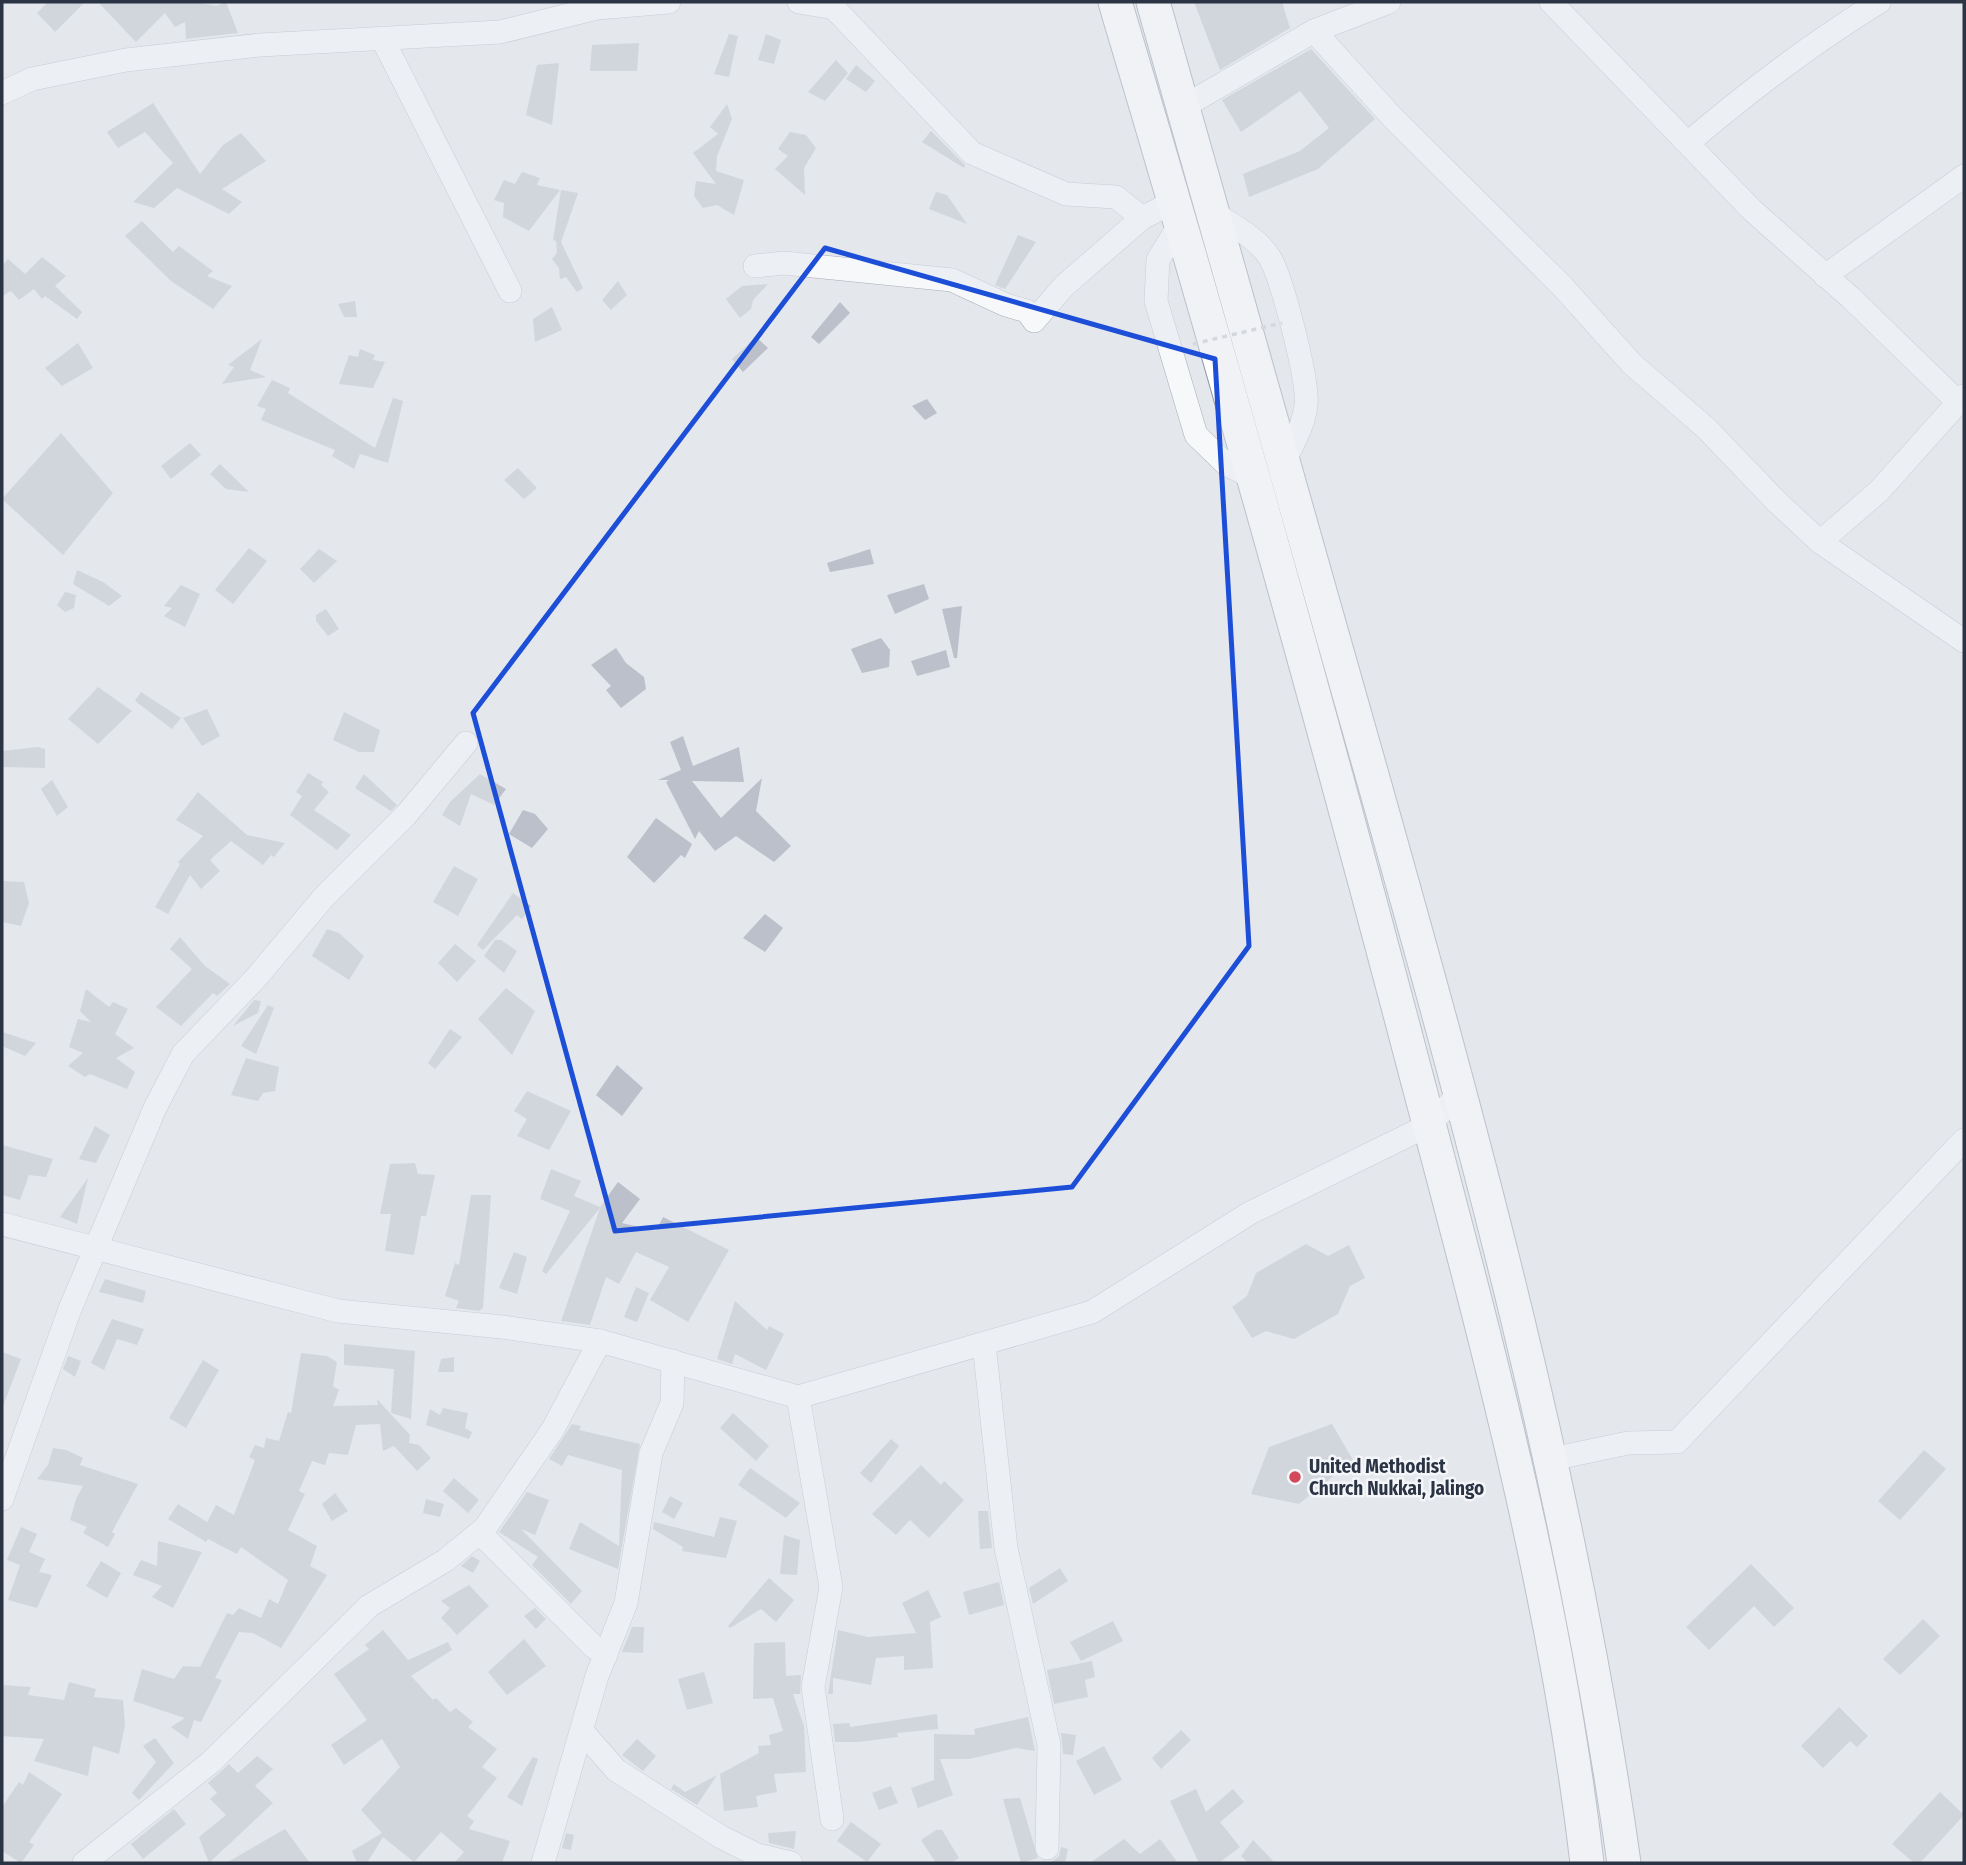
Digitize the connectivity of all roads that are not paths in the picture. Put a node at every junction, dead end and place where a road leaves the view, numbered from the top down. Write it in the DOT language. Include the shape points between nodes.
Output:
graph roads {
  1 [pos="669,2"];
  2 [pos="799,2"];
  3 [pos="1115,2"];
  4 [pos="1153,2"];
  5 [pos="1389,2"];
  6 [pos="1551,2"];
  7 [pos="1880,2"];
  8 [pos="825,4"];
  9 [pos="1323,19"];
  10 [pos="382,38"];
  11 [pos="2,93"];
  12 [pos="1182,107"];
  13 [pos="1688,143"];
  14 [pos="1964,176"];
  15 [pos="1189,211"];
  16 [pos="1142,218"];
  17 [pos="755,266"];
  18 [pos="1825,276"];
  19 [pos="510,291"];
  20 [pos="1961,399"];
  21 [pos="1285,460"];
  22 [pos="1252,477"];
  23 [pos="1820,542"];
  24 [pos="1964,641"];
  25 [pos="466,743"];
  26 [pos="1462,1090"];
  27 [pos="1429,1125"];
  28 [pos="1964,1140"];
  29 [pos="2,1224"];
  30 [pos="96,1248"];
  31 [pos="600,1341"];
  32 [pos="984,1344"];
  33 [pos="673,1361"];
  34 [pos="798,1396"];
  35 [pos="1552,1459"];
  36 [pos="2,1499"];
  37 [pos="480,1532"];
  38 [pos="606,1655"];
  39 [pos="582,1731"];
  40 [pos="832,1819"];
  41 [pos="1047,1848"];
  42 [pos="754,1859"];
  43 [pos="84,1863"];
  44 [pos="542,1863"];
  45 [pos="791,1863"];
  46 [pos="1587,1863"];
  47 [pos="1624,1863"];
  1 -- 10 [label="street" via="597,8 500,32"];
  2 -- 8 [label="street"];
  3 -- 15 [label="highway"];
  4 -- 12 [label="highway"];
  5 -- 9 [label="street"];
  6 -- 13 [label="street"];
  7 -- 13 [label="street" via="1827,34"];
  8 -- 16 [label="street" via="834,8 972,153 1066,194 1116,197"];
  9 -- 12 [label="street"];
  9 -- 23 [label="street" via="1393,118 1562,286 1632,364 1706,428"];
  10 -- 11 [label="street" via="260,45 127,60 32,79"];
  10 -- 19 [label="street"];
  12 -- 15 [label="highway"];
  13 -- 18 [label="street"];
  14 -- 18 [label="street"];
  15 -- 16 [label="street"];
  15 -- 21 [label="highway"];
  15 -- 21 [label="street" via="1256,241 1271,259 1296,341 1307,403"];
  15 -- 22 [label="highway"];
  15 -- 22 [label="street" via="1158,260 1156,301 1196,435 1227,465"];
  16 -- 17 [label="street" via="1064,286 1034,321 1027,311 952,279 784,263"];
  18 -- 20 [label="street"];
  20 -- 23 [label="street" via="1879,491"];
  21 -- 26 [label="highway"];
  22 -- 27 [label="highway"];
  23 -- 24 [label="street"];
  25 -- 30 [label="street" via="406,816 324,897 183,1054"];
  26 -- 27 [label="street"];
  26 -- 35 [label="highway"];
  27 -- 32 [label="street" via="1250,1213 1093,1312"];
  27 -- 46 [label="highway" via="1483,1322 1516,1471 1577,1776"];
  28 -- 35 [label="street" via="1677,1442 1628,1443"];
  29 -- 30 [label="street"];
  30 -- 31 [label="street" via="338,1311"];
  30 -- 36 [label="street"];
  31 -- 33 [label="street"];
  31 -- 37 [label="street" via="554,1429"];
  32 -- 34 [label="street"];
  32 -- 41 [label="street" via="1006,1548 1049,1745"];
  33 -- 34 [label="street"];
  33 -- 38 [label="street" via="672,1403 651,1453 626,1603"];
  34 -- 40 [label="street" via="831,1587 813,1688"];
  35 -- 47 [label="highway"];
  37 -- 38 [label="street"];
  37 -- 43 [label="street" via="446,1560 369,1606 211,1762"];
  38 -- 39 [label="street"];
  39 -- 42 [label="street" via="616,1770"];
  39 -- 44 [label="street"];
  42 -- 45 [label="street"];
}
